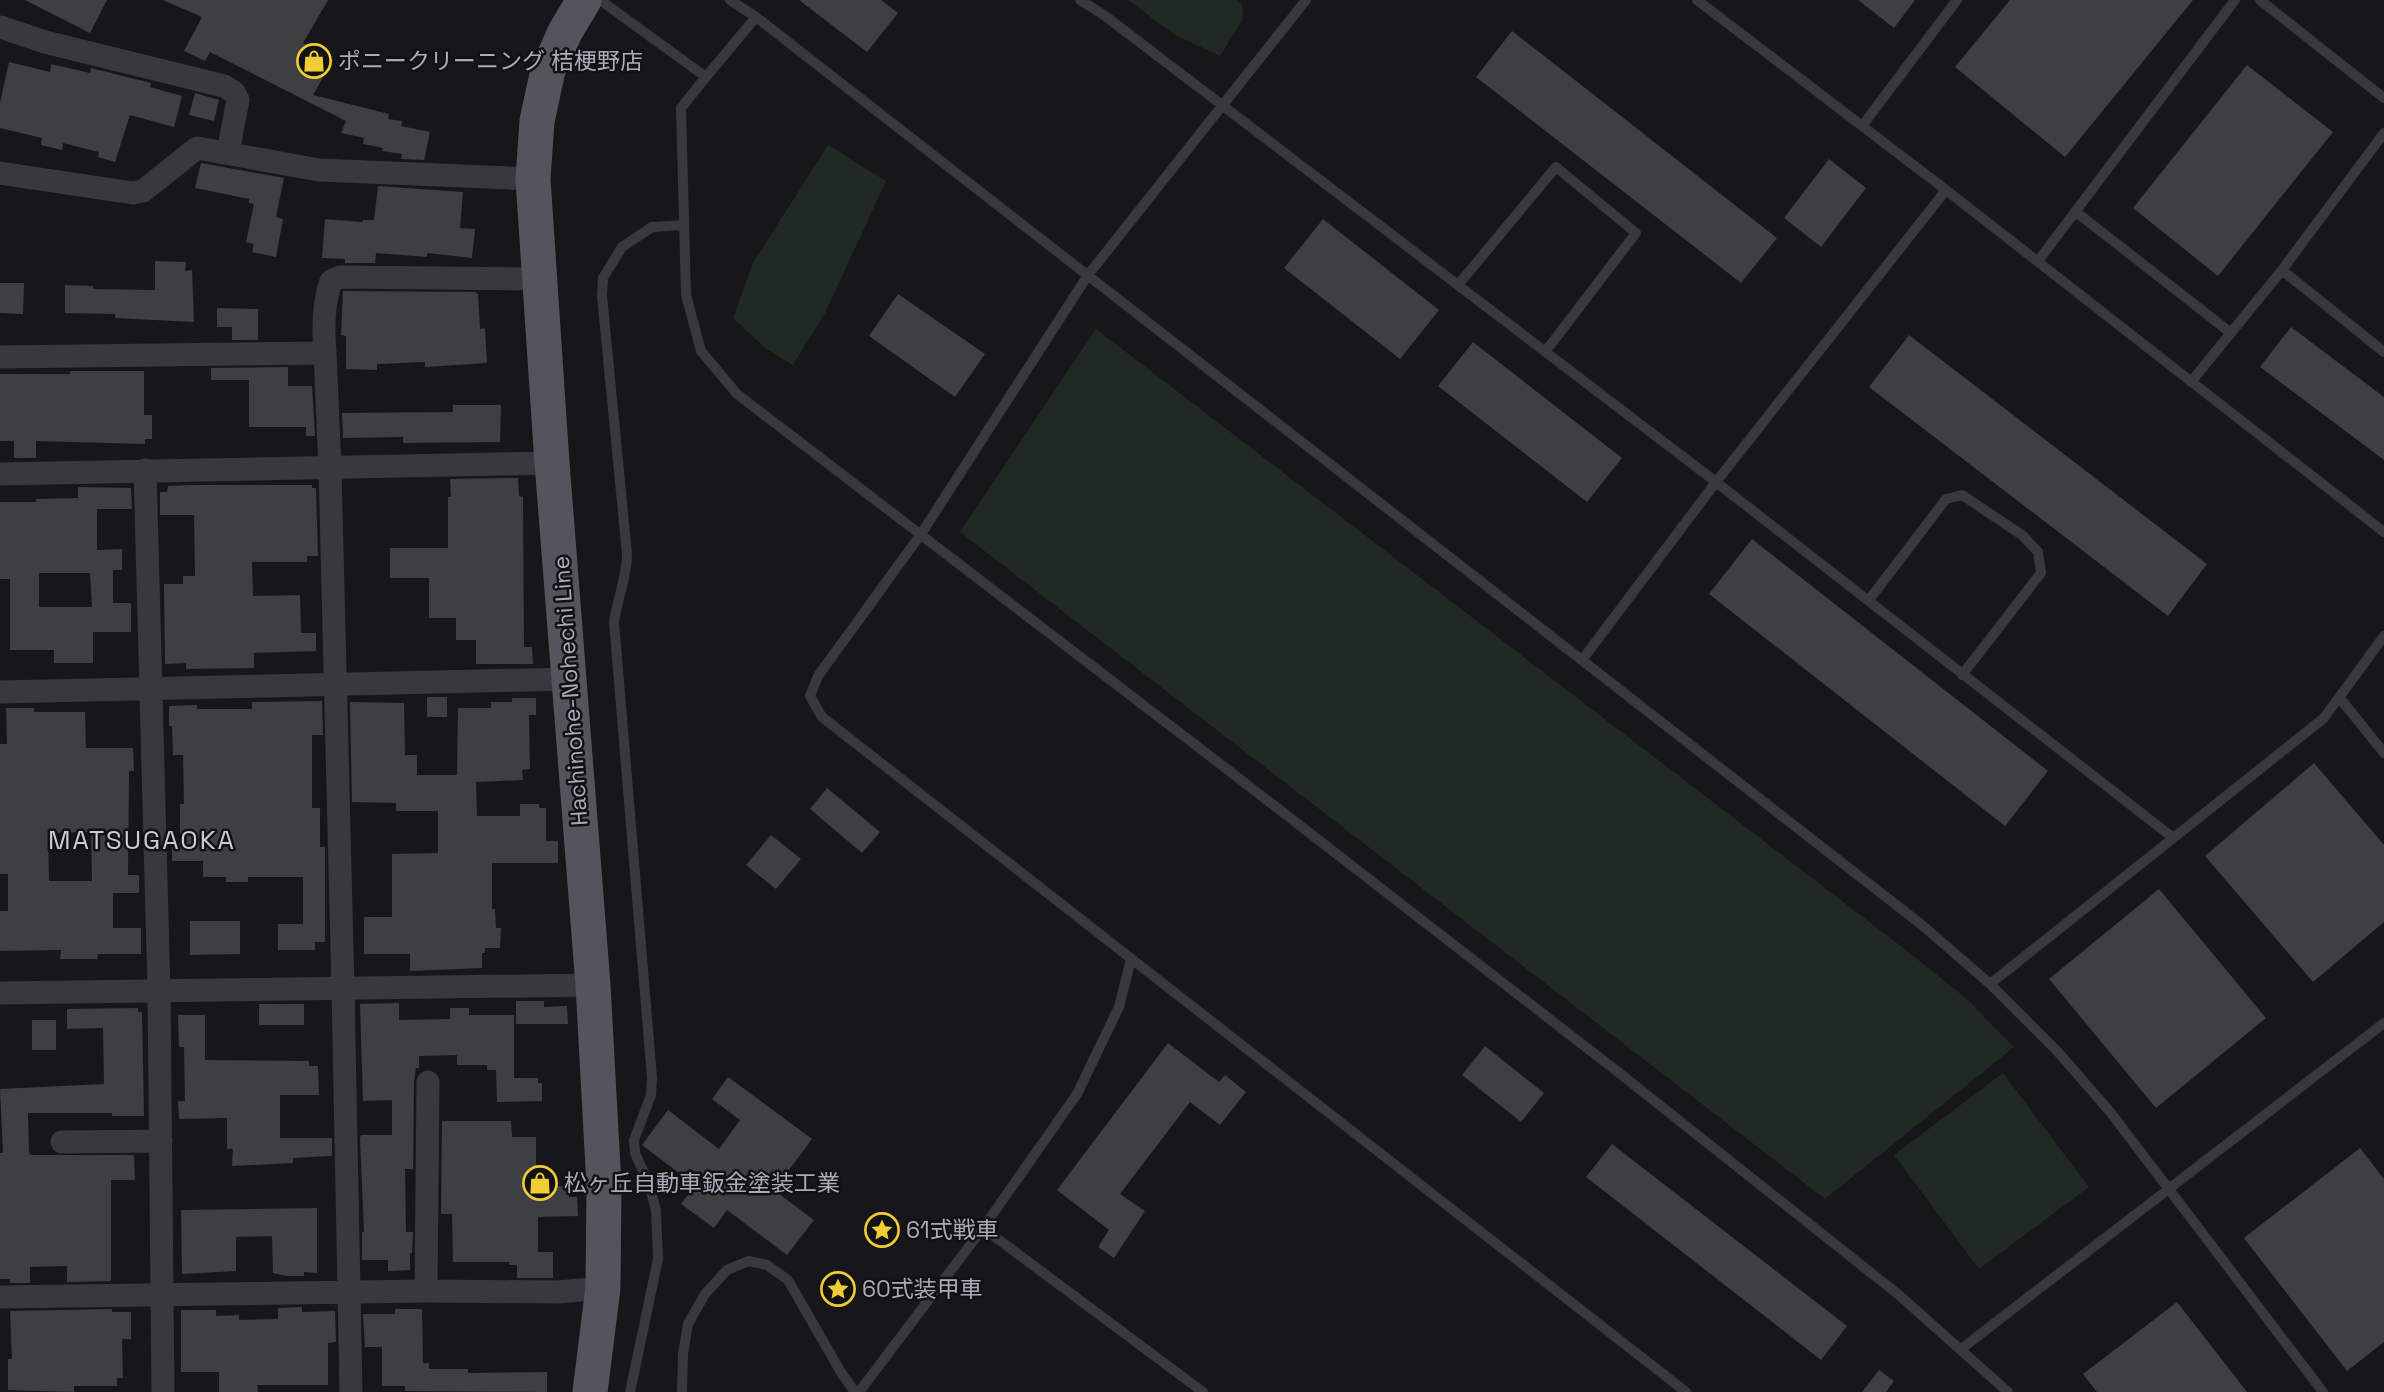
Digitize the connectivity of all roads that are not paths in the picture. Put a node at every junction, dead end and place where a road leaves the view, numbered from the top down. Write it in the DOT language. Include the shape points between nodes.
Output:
graph roads {
  1 [pos="584,0"];
  2 [pos="600,0"];
  3 [pos="730,0"];
  4 [pos="1080,0"];
  5 [pos="1306,0"];
  6 [pos="1697,0"];
  7 [pos="1957,0"];
  8 [pos="2235,0"];
  9 [pos="2260,0"];
  10 [pos="745,4"];
  11 [pos="756,18"];
  12 [pos="0,27"];
  13 [pos="706,77"];
  14 [pos="2384,98"];
  15 [pos="1223,106"];
  16 [pos="1861,125"];
  17 [pos="2384,133"];
  18 [pos="228,152"];
  19 [pos="0,173"];
  20 [pos="533,180"];
  21 [pos="1947,190"];
  22 [pos="2076,212"];
  23 [pos="684,225"];
  24 [pos="2038,261"];
  25 [pos="2282,270"];
  26 [pos="1088,275"];
  27 [pos="540,279"];
  28 [pos="1458,285"];
  29 [pos="2231,333"];
  30 [pos="1545,352"];
  31 [pos="2384,352"];
  32 [pos="325,353"];
  33 [pos="0,358"];
  34 [pos="2191,382"];
  35 [pos="552,463"];
  36 [pos="330,469"];
  37 [pos="145,470"];
  38 [pos="0,474"];
  39 [pos="1716,482"];
  40 [pos="2384,532"];
  41 [pos="921,534"];
  42 [pos="1869,600"];
  43 [pos="2384,636"];
  44 [pos="1582,660"];
  45 [pos="1962,675"];
  46 [pos="569,679"];
  47 [pos="334,684"];
  48 [pos="150,688"];
  49 [pos="0,692"];
  50 [pos="2339,697"];
  51 [pos="2384,753"];
  52 [pos="2172,837"];
  53 [pos="1131,959"];
  54 [pos="1990,984"];
  55 [pos="593,985"];
  56 [pos="344,989"];
  57 [pos="159,991"];
  58 [pos="0,993"];
  59 [pos="2384,1023"];
  60 [pos="428,1082"];
  61 [pos="161,1141"];
  62 [pos="62,1142"];
  63 [pos="2169,1187"];
  64 [pos="983,1228"];
  65 [pos="603,1287"];
  66 [pos="426,1291"];
  67 [pos="349,1294"];
  68 [pos="164,1295"];
  69 [pos="0,1297"];
  70 [pos="1961,1349"];
  71 [pos="163,1392"];
  72 [pos="351,1392"];
  73 [pos="590,1392"];
  74 [pos="630,1392"];
  75 [pos="681,1392"];
  76 [pos="857,1392"];
  77 [pos="1203,1392"];
  78 [pos="1686,1392"];
  79 [pos="2008,1392"];
  80 [pos="2323,1392"];
  1 -- 20 [label="main road, Hachinohe-Nohechi Line" via="548,70 537,121"];
  2 -- 13 [label="lane"];
  3 -- 10 [label="lane"];
  4 -- 15 [label="lane"];
  5 -- 15 [label="lane"];
  6 -- 16 [label="lane"];
  7 -- 16 [label="lane"];
  8 -- 22 [label="lane"];
  9 -- 14 [label="lane"];
  10 -- 11 [label="lane"];
  11 -- 13 [label="lane"];
  11 -- 26 [label="lane"];
  12 -- 18 [label="street" via="224,86 239,100"];
  13 -- 23 [label="lane" via="681,108"];
  15 -- 26 [label="lane"];
  15 -- 28 [label="lane"];
  16 -- 21 [label="lane"];
  17 -- 25 [label="lane"];
  18 -- 19 [label="street" via="197,148 143,191 133,193"];
  18 -- 20 [label="street" via="320,170"];
  20 -- 27 [label="main road, Hachinohe-Nohechi Line"];
  21 -- 24 [label="lane"];
  21 -- 39 [label="lane"];
  22 -- 24 [label="lane"];
  22 -- 29 [label="lane"];
  23 -- 41 [label="lane" via="686,295 701,351 737,394"];
  23 -- 74 [label="lane" via="652,227 622,247 603,278 602,296 627,554 614,622 652,1078 651,1095 634,1140 658,1234 656,1268"];
  24 -- 34 [label="lane"];
  25 -- 29 [label="lane"];
  25 -- 31 [label="lane"];
  26 -- 41 [label="lane"];
  26 -- 44 [label="lane"];
  27 -- 32 [label="street" via="340,277 331,281 327,291"];
  27 -- 35 [label="main road, Hachinohe-Nohechi Line"];
  28 -- 30 [label="lane"];
  28 -- 30 [label="lane" via="1556,167 1636,233"];
  29 -- 34 [label="lane"];
  30 -- 39 [label="lane"];
  32 -- 33 [label="street"];
  32 -- 36 [label="street"];
  34 -- 40 [label="lane"];
  35 -- 36 [label="street"];
  35 -- 46 [label="main road, Hachinohe-Nohechi Line"];
  36 -- 37 [label="street"];
  36 -- 47 [label="street"];
  37 -- 38 [label="street"];
  37 -- 48 [label="street"];
  39 -- 42 [label="lane"];
  39 -- 44 [label="lane"];
  41 -- 53 [label="lane" via="818,676 810,696 822,717"];
  41 -- 70 [label="lane" via="1618,1072"];
  42 -- 45 [label="lane"];
  42 -- 45 [label="lane" via="1946,499 1962,495 2022,536 2038,552 2041,573"];
  43 -- 50 [label="lane"];
  44 -- 54 [label="lane" via="1922,925"];
  45 -- 52 [label="lane"];
  46 -- 47 [label="street"];
  46 -- 55 [label="main road, Hachinohe-Nohechi Line"];
  47 -- 48 [label="street"];
  47 -- 56 [label="street"];
  48 -- 49 [label="street"];
  48 -- 57 [label="street"];
  50 -- 51 [label="lane"];
  50 -- 52 [label="lane" via="2324,718"];
  52 -- 54 [label="lane"];
  53 -- 64 [label="lane" via="1119,1007 1077,1094"];
  53 -- 78 [label="lane"];
  54 -- 63 [label="lane" via="2058,1052"];
  55 -- 56 [label="street"];
  55 -- 65 [label="main road, Hachinohe-Nohechi Line" via="604,1186"];
  56 -- 57 [label="street"];
  56 -- 67 [label="street"];
  57 -- 58 [label="street"];
  57 -- 61 [label="street"];
  59 -- 63 [label="lane"];
  60 -- 66 [label="street"];
  61 -- 62 [label="street"];
  61 -- 68 [label="street"];
  63 -- 70 [label="lane"];
  63 -- 80 [label="lane"];
  64 -- 76 [label="lane"];
  64 -- 77 [label="lane"];
  65 -- 66 [label="street" via="558,1292"];
  65 -- 73 [label="main road, Hachinohe-Nohechi Line"];
  66 -- 67 [label="street"];
  67 -- 68 [label="street"];
  67 -- 72 [label="street"];
  68 -- 69 [label="street"];
  68 -- 71 [label="street"];
  70 -- 79 [label="lane"];
  75 -- 76 [label="lane" via="688,1324 705,1294 727,1270 749,1261 767,1265 788,1280"];
}
